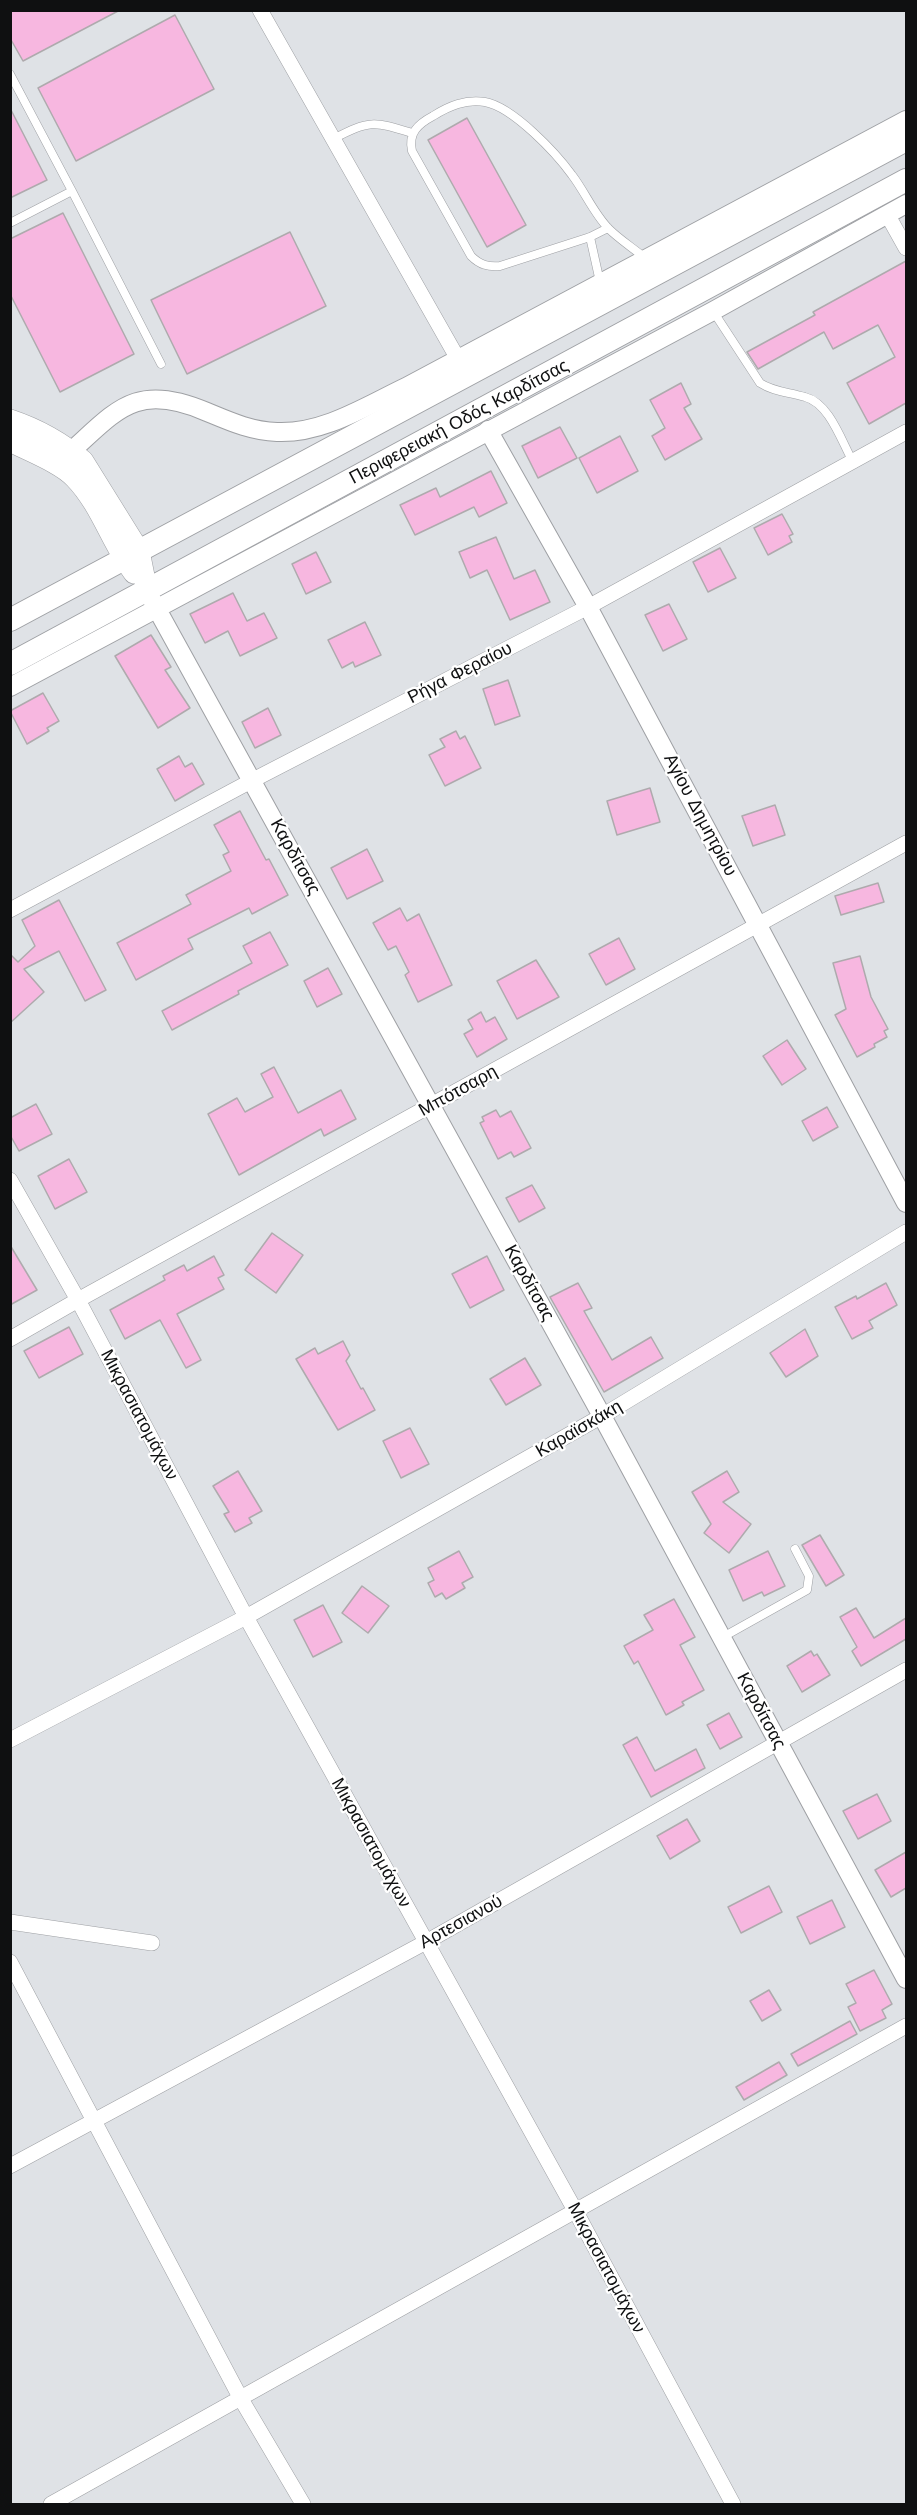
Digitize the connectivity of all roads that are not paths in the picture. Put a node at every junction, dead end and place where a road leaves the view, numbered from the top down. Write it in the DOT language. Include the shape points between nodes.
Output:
graph roads {
  1 [pos="260,10"];
  2 [pos="10,74"];
  3 [pos="906,120"];
  4 [pos="412,133"];
  5 [pos="333,139"];
  6 [pos="906,140"];
  7 [pos="906,180"];
  8 [pos="72,191"];
  9 [pos="906,204"];
  10 [pos="887,214"];
  11 [pos="10,223"];
  12 [pos="608,228"];
  13 [pos="590,237"];
  14 [pos="906,248"];
  15 [pos="646,258"];
  16 [pos="600,283"];
  17 [pos="712,311"];
  18 [pos="458,359"];
  19 [pos="161,364"];
  20 [pos="10,420"];
  21 [pos="488,430"];
  22 [pos="906,432"];
  23 [pos="10,441"];
  24 [pos="71,451"];
  25 [pos="852,460"];
  26 [pos="55,465"];
  27 [pos="131,556"];
  28 [pos="152,600"];
  29 [pos="588,607"];
  30 [pos="10,620"];
  31 [pos="10,664"];
  32 [pos="10,687"];
  33 [pos="253,780"];
  34 [pos="906,843"];
  35 [pos="10,910"];
  36 [pos="758,923"];
  37 [pos="431,1106"];
  38 [pos="10,1180"];
  39 [pos="906,1203"];
  40 [pos="906,1232"];
  41 [pos="78,1300"];
  42 [pos="10,1339"];
  43 [pos="602,1416"];
  44 [pos="795,1549"];
  45 [pos="246,1617"];
  46 [pos="721,1638"];
  47 [pos="906,1670"];
  48 [pos="10,1740"];
  49 [pos="778,1743"];
  50 [pos="10,1922"];
  51 [pos="426,1942"];
  52 [pos="152,1943"];
  53 [pos="10,1962"];
  54 [pos="906,1979"];
  55 [pos="906,2026"];
  56 [pos="93,2121"];
  57 [pos="10,2166"];
  58 [pos="576,2212"];
  59 [pos="241,2399"];
  60 [pos="51,2505"];
  61 [pos="303,2505"];
  62 [pos="733,2505"];
  1 -- 5 [label="street"];
  2 -- 8 [label="lane"];
  3 -- 15 [label="street"];
  4 -- 5 [label="lane" via="370,123"];
  4 -- 12 [label="lane" via="418,124 451,105 486,102 499,107 572,175"];
  4 -- 13 [label="lane" via="412,151 478,263 500,266"];
  5 -- 18 [label="street"];
  6 -- 27 [label="main road, Περιφερειακή Οδός Καρδίτσας"];
  7 -- 28 [label="main road, Περιφερειακή Οδός Καρδίτσας"];
  8 -- 11 [label="lane"];
  8 -- 19 [label="lane"];
  9 -- 10 [label="street"];
  10 -- 14 [label="street"];
  10 -- 17 [label="street"];
  12 -- 13 [label="lane"];
  12 -- 15 [label="lane"];
  13 -- 16 [label="lane"];
  15 -- 16 [label="street"];
  16 -- 18 [label="street"];
  17 -- 21 [label="street"];
  17 -- 25 [label="lane" via="760,383 816,400"];
  18 -- 24 [label="street" via="329,424 288,431 253,430 167,398 148,398 132,402 116,413"];
  20 -- 24 [label="main road" via="29,426"];
  21 -- 28 [label="street"];
  21 -- 29 [label="street, Αγίου Δημητρίου"];
  22 -- 25 [label="street, Ρήγα Φεραίου"];
  23 -- 26 [label="main road"];
  24 -- 26 [label="street"];
  24 -- 27 [label="main road" via="93,475"];
  25 -- 29 [label="street, Ρήγα Φεραίου"];
  26 -- 27 [label="main road" via="74,477"];
  27 -- 28 [label="main road"];
  27 -- 30 [label="main road, Περιφερειακή Οδός Καρδίτσας"];
  28 -- 31 [label="main road, Περιφερειακή Οδός Καρδίτσας"];
  28 -- 32 [label="street"];
  28 -- 33 [label="street, Καρδίτσας"];
  29 -- 33 [label="street, Ρήγα Φεραίου"];
  29 -- 36 [label="street, Αγίου Δημητρίου"];
  33 -- 35 [label="street, Ρήγα Φεραίου"];
  33 -- 37 [label="street, Καρδίτσας"];
  34 -- 36 [label="street, Μπότσαρη"];
  36 -- 37 [label="street, Μπότσαρη"];
  36 -- 39 [label="street, Αγίου Δημητρίου"];
  37 -- 41 [label="street, Μπότσαρη"];
  37 -- 43 [label="street, Καρδίτσας"];
  38 -- 41 [label="street, Μικρασιατομάχων"];
  40 -- 43 [label="street, Καραϊσκάκη"];
  41 -- 42 [label="street, Μπότσαρη"];
  41 -- 45 [label="street, Μικρασιατομάχων"];
  43 -- 45 [label="street, Καραϊσκάκη"];
  43 -- 46 [label="street, Καρδίτσας"];
  44 -- 46 [label="lane" via="809,1576 807,1590"];
  45 -- 48 [label="street, Καραϊσκάκη"];
  45 -- 51 [label="street, Μικρασιατομάχων"];
  46 -- 49 [label="street, Καρδίτσας"];
  47 -- 49 [label="street, Αρτεσιανού"];
  49 -- 51 [label="street, Αρτεσιανού"];
  49 -- 54 [label="street, Καρδίτσας"];
  50 -- 52 [label="street"];
  51 -- 56 [label="street, Αρτεσιανού"];
  51 -- 58 [label="street, Μικρασιατομάχων"];
  53 -- 56 [label="street"];
  55 -- 58 [label="street"];
  56 -- 57 [label="street, Αρτεσιανού"];
  56 -- 59 [label="street"];
  58 -- 59 [label="street"];
  58 -- 62 [label="street, Μικρασιατομάχων"];
  59 -- 60 [label="street"];
  59 -- 61 [label="street"];
}
